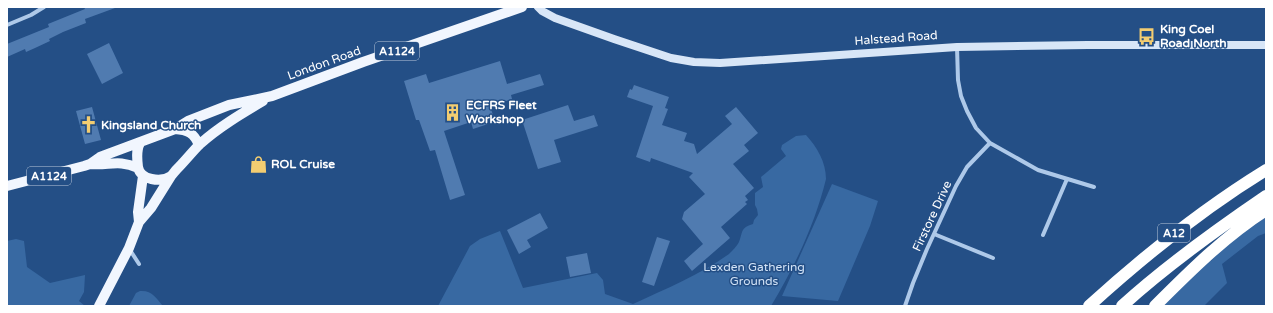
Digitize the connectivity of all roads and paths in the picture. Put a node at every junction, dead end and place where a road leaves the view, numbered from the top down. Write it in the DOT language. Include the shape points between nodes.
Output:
graph roads {
  1 [pos="44,7"];
  2 [pos="522,7"];
  3 [pos="538,7"];
  4 [pos="7,25"];
  5 [pos="1266,45"];
  6 [pos="957,46"];
  7 [pos="272,96"];
  8 [pos="175,129"];
  9 [pos="140,143"];
  10 [pos="990,143"];
  11 [pos="199,145"];
  12 [pos="90,164"];
  13 [pos="1266,170"];
  14 [pos="141,172"];
  15 [pos="171,176"];
  16 [pos="1067,179"];
  17 [pos="7,186"];
  18 [pos="1094,187"];
  19 [pos="1266,196"];
  20 [pos="1266,210"];
  21 [pos="139,222"];
  22 [pos="934,234"];
  23 [pos="1044,235"];
  24 [pos="129,248"];
  25 [pos="993,258"];
  26 [pos="139,264"];
  27 [pos="98,306"];
  28 [pos="905,306"];
  29 [pos="1089,306"];
  30 [pos="1122,306"];
  31 [pos="1155,306"];
  1 -- 4 [label="street"];
  2 -- 7 [label="main road, London Road / A1124"];
  3 -- 6 [label="street, Halstead Road" via="555,18 614,39 671,58 694,62 720,63"];
  5 -- 6 [label="street, Halstead Road"];
  6 -- 10 [label="street" via="961,96 976,128"];
  7 -- 8 [label="main road, London Road / A1124" via="229,106 188,121"];
  7 -- 11 [label="main road, London Road / A1124" via="235,117"];
  8 -- 9 [label="main road"];
  8 -- 11 [label="main road" via="190,131"];
  9 -- 12 [label="main road, A1124" via="100,157"];
  9 -- 14 [label="main road" via="137,153"];
  10 -- 16 [label="street" via="1038,170"];
  10 -- 22 [label="street, Firstore Drive" via="967,167"];
  11 -- 15 [label="main road"];
  12 -- 14 [label="main road, A1124" via="124,163"];
  12 -- 17 [label="main road, A1124"];
  13 -- 29 [label="highway, A12" via="1219,200 1166,239"];
  14 -- 15 [label="main road" via="158,180"];
  14 -- 21 [label="main road"];
  15 -- 21 [label="main road"];
  16 -- 18 [label="street"];
  16 -- 23 [label="street"];
  19 -- 30 [label="highway, A12" via="1176,260"];
  20 -- 31 [label="highway" via="1225,239"];
  21 -- 24 [label="main road"];
  22 -- 25 [label="street"];
  22 -- 28 [label="street, Firstore Drive"];
  24 -- 26 [label="street"];
  24 -- 27 [label="main road"];
}
